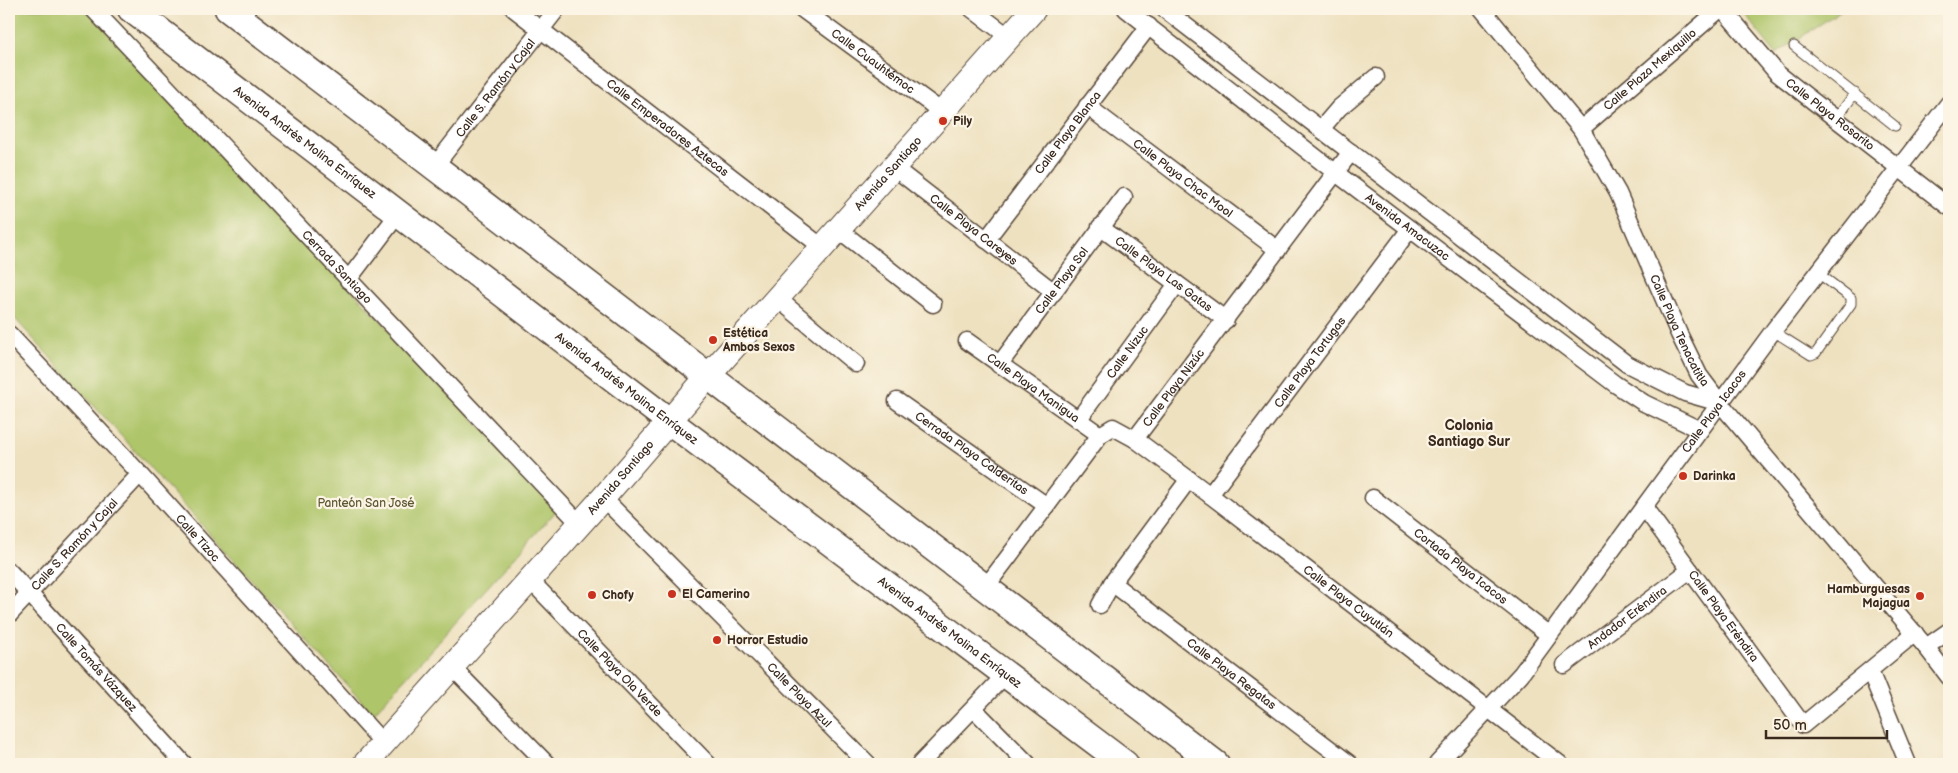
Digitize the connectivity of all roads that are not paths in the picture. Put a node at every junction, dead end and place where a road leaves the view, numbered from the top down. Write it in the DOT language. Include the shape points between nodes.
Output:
graph roads {
  1 [pos="94,9"];
  2 [pos="131,9"];
  3 [pos="228,9"];
  4 [pos="514,9"];
  5 [pos="557,9"];
  6 [pos="802,9"];
  7 [pos="972,9"];
  8 [pos="1034,9"];
  9 [pos="1126,9"];
  10 [pos="1165,9"];
  11 [pos="1482,9"];
  12 [pos="1722,9"];
  13 [pos="1149,26"];
  14 [pos="540,29"];
  15 [pos="1009,37"];
  16 [pos="1794,46"];
  17 [pos="1376,77"];
  18 [pos="1855,93"];
  19 [pos="1949,103"];
  20 [pos="1087,106"];
  21 [pos="942,112"];
  22 [pos="1836,119"];
  23 [pos="1895,126"];
  24 [pos="1321,129"];
  25 [pos="1581,129"];
  26 [pos="1351,152"];
  27 [pos="434,167"];
  28 [pos="893,167"];
  29 [pos="1900,168"];
  30 [pos="1336,173"];
  31 [pos="1124,197"];
  32 [pos="1949,207"];
  33 [pos="398,214"];
  34 [pos="1100,227"];
  35 [pos="838,229"];
  36 [pos="1410,229"];
  37 [pos="986,240"];
  38 [pos="822,247"];
  39 [pos="1278,250"];
  40 [pos="1818,273"];
  41 [pos="348,280"];
  42 [pos="1177,284"];
  43 [pos="1054,292"];
  44 [pos="777,298"];
  45 [pos="933,304"];
  46 [pos="1226,320"];
  47 [pos="1773,331"];
  48 [pos="9,334"];
  49 [pos="966,341"];
  50 [pos="856,364"];
  51 [pos="999,364"];
  52 [pos="708,375"];
  53 [pos="897,401"];
  54 [pos="1720,403"];
  55 [pos="1078,420"];
  56 [pos="669,421"];
  57 [pos="1700,430"];
  58 [pos="1100,435"];
  59 [pos="1136,439"];
  60 [pos="140,474"];
  61 [pos="1189,479"];
  62 [pos="1210,494"];
  63 [pos="603,498"];
  64 [pos="1373,498"];
  65 [pos="1047,506"];
  66 [pos="1644,507"];
  67 [pos="580,524"];
  68 [pos="1690,570"];
  69 [pos="9,571"];
  70 [pos="530,580"];
  71 [pos="1112,583"];
  72 [pos="985,588"];
  73 [pos="29,593"];
  74 [pos="1100,605"];
  75 [pos="9,615"];
  76 [pos="1949,631"];
  77 [pos="1915,633"];
  78 [pos="1549,634"];
  79 [pos="1926,646"];
  80 [pos="1564,665"];
  81 [pos="452,668"];
  82 [pos="1870,671"];
  83 [pos="1006,673"];
  84 [pos="1949,677"];
  85 [pos="974,709"];
  86 [pos="1489,711"];
  87 [pos="383,743"];
  88 [pos="184,764"];
  89 [pos="366,764"];
  90 [pos="546,764"];
  91 [pos="708,764"];
  92 [pos="868,764"];
  93 [pos="920,764"];
  94 [pos="1028,764"];
  95 [pos="1125,764"];
  96 [pos="1216,764"];
  97 [pos="1350,764"];
  98 [pos="1437,764"];
  99 [pos="1560,764"];
  100 [pos="1908,764"];
  1 -- 41 [label="street, Cerrada Santiago"];
  2 -- 33 [label="main road, Avenida Andrés Molina Enríquez"];
  3 -- 27 [label="main road"];
  4 -- 14 [label="street, Calle Emperadores Aztecas"];
  5 -- 14 [label="street, Calle S. Ramón y Cajal"];
  6 -- 21 [label="street, Calle Cuauhtémoc"];
  7 -- 15 [label="street"];
  8 -- 15 [label="street, Avenida Santiago"];
  9 -- 13 [label="street, Avenida Amacuzac"];
  10 -- 24 [label="street, Avenida Amacuzac"];
  11 -- 25 [label="street, Calle Playa Tenacatitla"];
  12 -- 22 [label="street, Calle Playa Rosarito" via="1777,73"];
  12 -- 25 [label="street, Calle Plaza Mexiquillo"];
  13 -- 20 [label="street, Calle Playa Blanca"];
  13 -- 30 [label="street, Avenida Amacuzac"];
  14 -- 27 [label="street, Calle S. Ramón y Cajal"];
  14 -- 38 [label="street, Calle Emperadores Aztecas"];
  15 -- 21 [label="street, Avenida Santiago"];
  16 -- 18 [label="lane"];
  17 -- 24 [label="street" via="1339,108"];
  18 -- 22 [label="lane"];
  18 -- 23 [label="lane"];
  19 -- 29 [label="street, Calle Playa Icacos"];
  20 -- 37 [label="street, Calle Playa Blanca"];
  20 -- 39 [label="street, Calle Playa Chac Mool"];
  21 -- 28 [label="street, Avenida Santiago"];
  22 -- 29 [label="street, Calle Playa Rosarito"];
  24 -- 26 [label="street, Avenida Amacuzac"];
  25 -- 54 [label="street, Calle Playa Tenacatitla" via="1618,193 1678,334 1699,375"];
  26 -- 30 [label="street, Calle Playa Nizúc"];
  26 -- 54 [label="street, Avenida Amacuzac" via="1627,364 1685,393"];
  27 -- 52 [label="main road"];
  28 -- 35 [label="street, Avenida Santiago"];
  28 -- 37 [label="street, Calle Playa Careyes"];
  29 -- 32 [label="street, Calle Playa Rosarito"];
  29 -- 40 [label="street, Calle Playa Icacos"];
  30 -- 36 [label="street, Avenida Amacuzac"];
  30 -- 39 [label="street, Calle Playa Nizúc"];
  31 -- 34 [label="street, Calle Playa Sol"];
  33 -- 41 [label="street"];
  33 -- 56 [label="main road, Avenida Andrés Molina Enríquez"];
  34 -- 42 [label="street, Calle Playa Las Gatas"];
  34 -- 43 [label="street, Calle Playa Sol"];
  35 -- 38 [label="street, Avenida Santiago"];
  35 -- 45 [label="street"];
  36 -- 57 [label="street, Avenida Amacuzac" via="1615,384 1644,403"];
  36 -- 62 [label="street, Calle Playa Tortugas"];
  37 -- 43 [label="street, Calle Playa Careyes"];
  38 -- 44 [label="street, Avenida Santiago"];
  39 -- 46 [label="street, Calle Playa Nizúc"];
  40 -- 47 [label="street, Calle Playa Icacos"];
  40 -- 47 [label="lane" via="1850,298 1851,304 1816,353 1811,355"];
  41 -- 67 [label="street, Cerrada Santiago"];
  42 -- 46 [label="street, Calle Playa Las Gatas"];
  42 -- 55 [label="street, Calle Nizuc"];
  43 -- 51 [label="street, Calle Playa Sol"];
  44 -- 50 [label="street"];
  44 -- 52 [label="street, Avenida Santiago"];
  46 -- 59 [label="street, Calle Playa Nizúc"];
  47 -- 54 [label="street, Calle Playa Icacos"];
  48 -- 60 [label="street, Calle Tizoc"];
  49 -- 51 [label="street, Calle Playa Manigua"];
  51 -- 55 [label="street, Calle Playa Manigua"];
  52 -- 56 [label="street, Avenida Santiago"];
  52 -- 72 [label="main road"];
  53 -- 65 [label="street, Cerrada Playa Calderitas"];
  54 -- 57 [label="street, Calle Playa Icacos"];
  54 -- 77 [label="street, Calle Playa Tenacatitla"];
  55 -- 58 [label="street, Calle Playa Manigua"];
  56 -- 63 [label="street, Avenida Santiago"];
  56 -- 83 [label="main road, Avenida Andrés Molina Enríquez"];
  57 -- 66 [label="street, Calle Playa Icacos"];
  58 -- 59 [label="street, Calle Playa Nizúc" via="1114,427"];
  58 -- 65 [label="street"];
  59 -- 61 [label="street, Calle Playa Cuyutlán"];
  60 -- 73 [label="street, Calle S. Ramón y Cajal"];
  60 -- 87 [label="street, Calle Tizoc"];
  61 -- 62 [label="street, Calle Playa Cuyutlán"];
  61 -- 71 [label="street"];
  62 -- 86 [label="street, Calle Playa Cuyutlán"];
  63 -- 67 [label="street, Avenida Santiago"];
  63 -- 92 [label="street, Calle Playa Azul"];
  64 -- 78 [label="street, Cortada Playa Icacos"];
  65 -- 72 [label="street"];
  66 -- 68 [label="street, Calle Playa Eréndira"];
  66 -- 78 [label="street, Calle Playa Icacos"];
  67 -- 70 [label="street, Avenida Santiago"];
  68 -- 80 [label="street, Andador Eréndira"];
  68 -- 82 [label="street, Calle Playa Eréndira" via="1803,725"];
  69 -- 73 [label="street, Calle Tomás Vázquez"];
  70 -- 81 [label="street, Avenida Santiago"];
  70 -- 91 [label="street, Calle Playa Ola Verde"];
  71 -- 74 [label="street"];
  71 -- 97 [label="street, Calle Playa Regatas"];
  72 -- 96 [label="main road"];
  73 -- 75 [label="street, Calle S. Ramón y Cajal"];
  73 -- 88 [label="street, Calle Tomás Vázquez"];
  76 -- 79 [label="street"];
  77 -- 79 [label="street, Calle Playa Tenacatitla"];
  77 -- 82 [label="street"];
  78 -- 86 [label="street, Calle Playa Icacos"];
  79 -- 84 [label="street, Calle Playa Tenacatitla"];
  81 -- 87 [label="street, Avenida Santiago"];
  81 -- 90 [label="street"];
  82 -- 100 [label="street"];
  83 -- 85 [label="street"];
  83 -- 95 [label="main road, Avenida Andrés Molina Enríquez"];
  85 -- 93 [label="street"];
  85 -- 94 [label="street"];
  86 -- 98 [label="street, Calle Playa Icacos"];
  86 -- 99 [label="street, Calle Playa Cuyutlán"];
  87 -- 89 [label="street, Avenida Santiago"];
}
